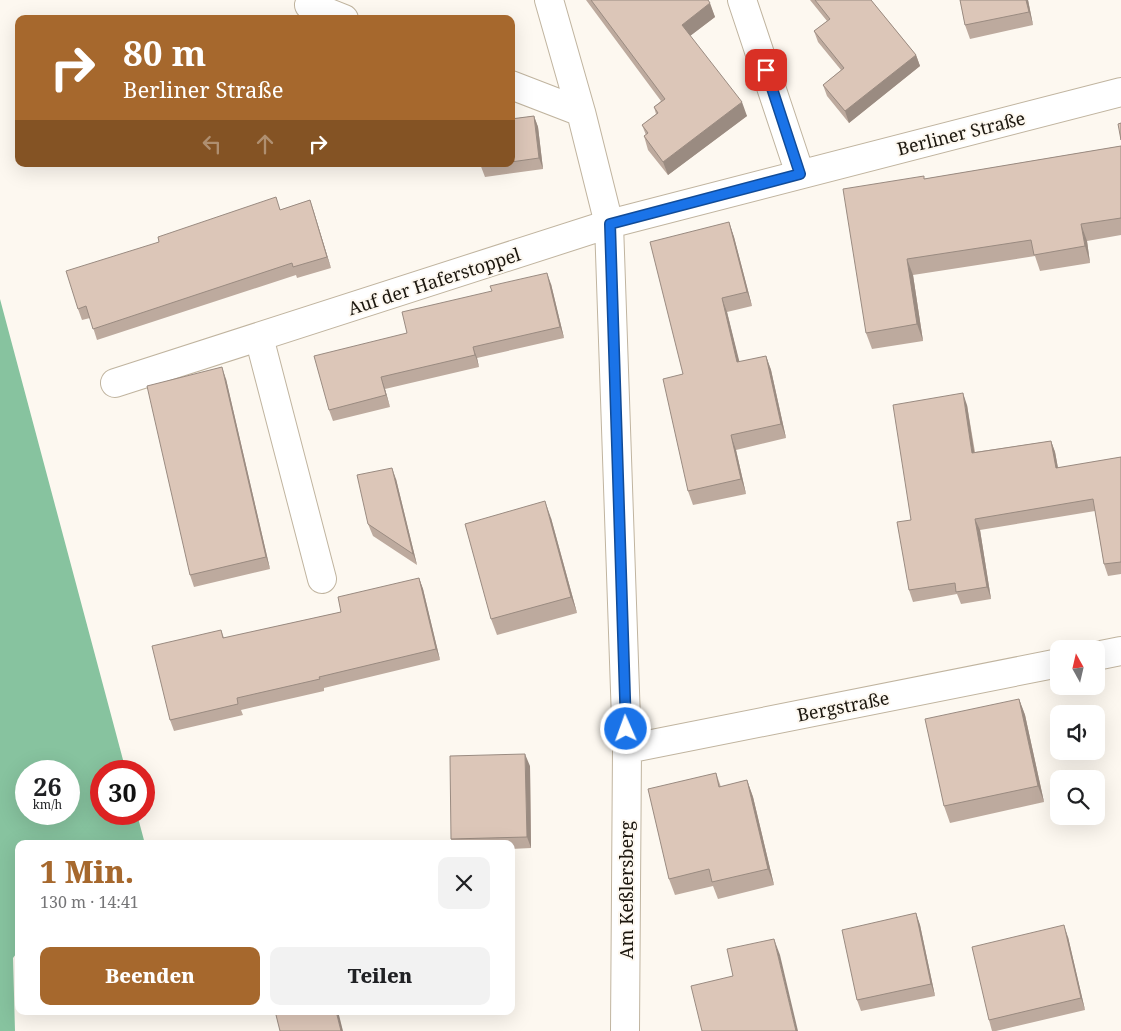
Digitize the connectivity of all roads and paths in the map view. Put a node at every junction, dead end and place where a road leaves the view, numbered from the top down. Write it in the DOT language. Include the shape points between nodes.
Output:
graph roads {
  1 [pos="549,0"];
  2 [pos="742,0"];
  3 [pos="309,5"];
  4 [pos="334,15"];
  5 [pos="515,87"];
  6 [pos="1121,92"];
  7 [pos="582,112"];
  8 [pos="800,174"];
  9 [pos="610,224"];
  10 [pos="259,338"];
  11 [pos="115,383"];
  12 [pos="322,579"];
  13 [pos="1121,651"];
  14 [pos="1105,654"];
  15 [pos="1050,665"];
  16 [pos="627,749"];
  17 [pos="625,1031"];
  1 -- 7 [label="street, Am Keßlersberg"];
  2 -- 8 [label="street"];
  3 -- 4 [label="street"];
  5 -- 7 [label="street"];
  6 -- 8 [label="street, Berliner Straße"];
  7 -- 9 [label="street, Am Keßlersberg"];
  8 -- 9 [label="street, Berliner Straße"];
  9 -- 10 [label="street, Auf der Haferstoppel"];
  9 -- 16 [label="street, Am Keßlersberg"];
  10 -- 11 [label="street, Auf der Haferstoppel"];
  10 -- 12 [label="street"];
  13 -- 14 [label="street"];
  15 -- 16 [label="street, Bergstraße"];
  16 -- 17 [label="street, Am Keßlersberg"];
}
